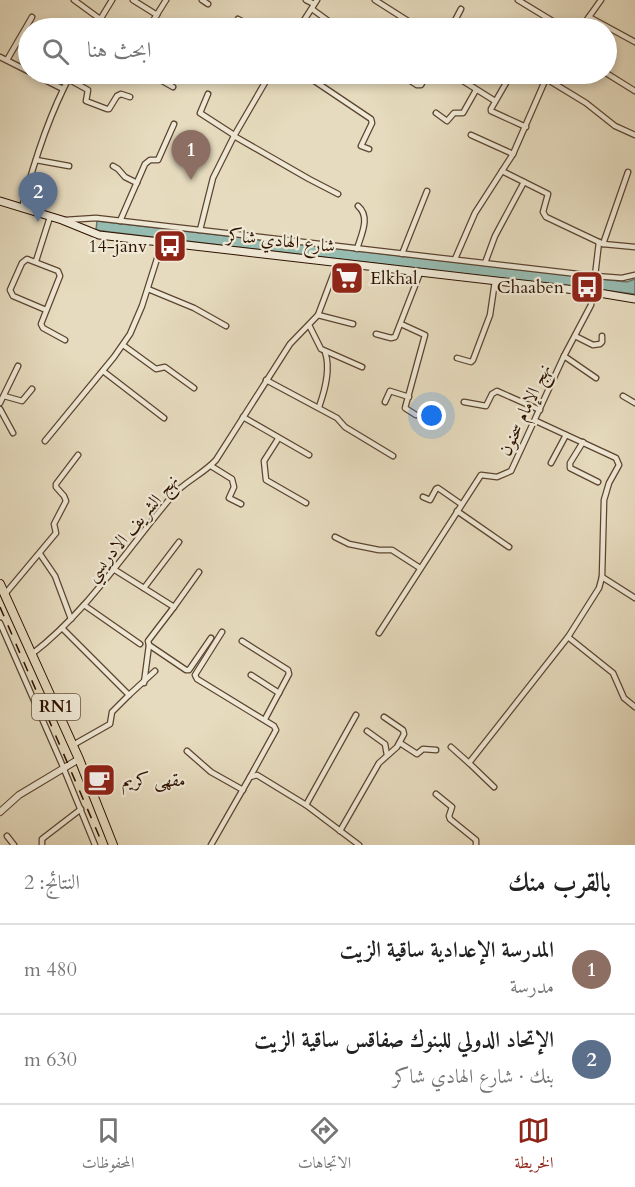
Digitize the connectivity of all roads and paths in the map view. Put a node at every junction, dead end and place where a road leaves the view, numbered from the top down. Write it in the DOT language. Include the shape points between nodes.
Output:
graph roads {
  1 [pos="74,0"];
  2 [pos="112,0"];
  3 [pos="133,0"];
  4 [pos="166,0"];
  5 [pos="306,0"];
  6 [pos="375,0"];
  7 [pos="518,0"];
  8 [pos="601,0"];
  9 [pos="314,5"];
  10 [pos="461,9"];
  11 [pos="156,15"];
  12 [pos="589,17"];
  13 [pos="99,18"];
  14 [pos="101,18"];
  15 [pos="154,18"];
  16 [pos="306,18"];
  17 [pos="328,18"];
  18 [pos="403,18"];
  19 [pos="456,18"];
  20 [pos="548,18"];
  21 [pos="617,32"];
  22 [pos="18,41"];
  23 [pos="635,42"];
  24 [pos="0,57"];
  25 [pos="7,60"];
  26 [pos="18,66"];
  27 [pos="617,80"];
  28 [pos="53,84"];
  29 [pos="66,84"];
  30 [pos="77,84"];
  31 [pos="168,84"];
  32 [pos="264,84"];
  33 [pos="319,84"];
  34 [pos="467,84"];
  35 [pos="505,84"];
  36 [pos="544,84"];
  37 [pos="559,84"];
  38 [pos="173,87"];
  39 [pos="63,89"];
  40 [pos="476,90"];
  41 [pos="635,91"];
  42 [pos="208,94"];
  43 [pos="130,97"];
  44 [pos="495,101"];
  45 [pos="436,113"];
  46 [pos="174,124"];
  47 [pos="526,127"];
  48 [pos="234,135"];
  49 [pos="471,135"];
  50 [pos="635,135"];
  51 [pos="369,149"];
  52 [pos="513,154"];
  53 [pos="36,159"];
  54 [pos="69,166"];
  55 [pos="113,166"];
  56 [pos="502,171"];
  57 [pos="628,172"];
  58 [pos="524,182"];
  59 [pos="137,183"];
  60 [pos="427,191"];
  61 [pos="338,194"];
  62 [pos="0,201"];
  63 [pos="358,206"];
  64 [pos="22,208"];
  65 [pos="50,217"];
  66 [pos="62,220"];
  67 [pos="120,221"];
  68 [pos="200,230"];
  69 [pos="162,243"];
  70 [pos="601,243"];
  71 [pos="635,247"];
  72 [pos="357,249"];
  73 [pos="402,254"];
  74 [pos="455,259"];
  75 [pos="36,261"];
  76 [pos="338,262"];
  77 [pos="485,263"];
  78 [pos="420,273"];
  79 [pos="635,275"];
  80 [pos="595,276"];
  81 [pos="495,281"];
  82 [pos="148,290"];
  83 [pos="593,292"];
  84 [pos="635,299"];
  85 [pos="46,310"];
  86 [pos="318,315"];
  87 [pos="353,324"];
  88 [pos="401,324"];
  89 [pos="309,325"];
  90 [pos="226,326"];
  91 [pos="376,334"];
  92 [pos="575,336"];
  93 [pos="602,336"];
  94 [pos="65,340"];
  95 [pos="123,345"];
  96 [pos="325,352"];
  97 [pos="564,356"];
  98 [pos="458,358"];
  99 [pos="18,366"];
  100 [pos="363,367"];
  101 [pos="102,371"];
  102 [pos="596,378"];
  103 [pos="266,380"];
  104 [pos="194,388"];
  105 [pos="32,389"];
  106 [pos="4,396"];
  107 [pos="623,396"];
  108 [pos="409,397"];
  109 [pos="385,402"];
  110 [pos="464,402"];
  111 [pos="0,403"];
  112 [pos="635,403"];
  113 [pos="319,407"];
  114 [pos="0,410"];
  115 [pos="540,410"];
  116 [pos="416,415"];
  117 [pos="243,417"];
  118 [pos="164,418"];
  119 [pos="536,421"];
  120 [pos="13,433"];
  121 [pos="566,435"];
  122 [pos="278,439"];
  123 [pos="45,441"];
  124 [pos="583,442"];
  125 [pos="78,455"];
  126 [pos="309,455"];
  127 [pos="393,456"];
  128 [pos="551,463"];
  129 [pos="211,466"];
  130 [pos="598,482"];
  131 [pos="423,497"];
  132 [pos="306,503"];
  133 [pos="241,504"];
  134 [pos="461,504"];
  135 [pos="457,511"];
  136 [pos="335,537"];
  137 [pos="179,542"];
  138 [pos="509,547"];
  139 [pos="40,554"];
  140 [pos="420,568"];
  141 [pos="115,570"];
  142 [pos="199,572"];
  143 [pos="602,577"];
  144 [pos="0,584"];
  145 [pos="144,588"];
  146 [pos="5,594"];
  147 [pos="635,598"];
  148 [pos="84,605"];
  149 [pos="174,607"];
  150 [pos="71,619"];
  151 [pos="0,623"];
  152 [pos="62,628"];
  153 [pos="222,632"];
  154 [pos="379,633"];
  155 [pos="211,638"];
  156 [pos="568,638"];
  157 [pos="242,641"];
  158 [pos="140,644"];
  159 [pos="149,645"];
  160 [pos="32,654"];
  161 [pos="155,671"];
  162 [pos="251,675"];
  163 [pos="144,683"];
  164 [pos="279,693"];
  165 [pos="129,695"];
  166 [pos="635,707"];
  167 [pos="356,715"];
  168 [pos="384,717"];
  169 [pos="265,719"];
  170 [pos="367,731"];
  171 [pos="400,743"];
  172 [pos="73,745"];
  173 [pos="451,747"];
  174 [pos="436,750"];
  175 [pos="187,752"];
  176 [pos="387,755"];
  177 [pos="79,759"];
  178 [pos="469,763"];
  179 [pos="63,768"];
  180 [pos="250,777"];
  181 [pos="494,787"];
  182 [pos="243,790"];
  183 [pos="436,794"];
  184 [pos="306,805"];
  185 [pos="81,809"];
  186 [pos="0,812"];
  187 [pos="340,831"];
  188 [pos="7,836"];
  189 [pos="214,843"];
  190 [pos="14,845"];
  191 [pos="42,845"];
  192 [pos="95,845"];
  193 [pos="113,845"];
  194 [pos="359,845"];
  195 [pos="476,845"];
  1 -- 13 [label="street"];
  2 -- 14 [label="street"];
  3 -- 11 [label="street"];
  4 -- 11 [label="street"];
  5 -- 9 [label="street"];
  6 -- 18 [label="street"];
  7 -- 20 [label="street"];
  8 -- 12 [label="street"];
  9 -- 16 [label="street"];
  9 -- 17 [label="street"];
  10 -- 19 [label="street"];
  11 -- 15 [label="street"];
  21 -- 23 [label="street"];
  22 -- 25 [label="street"];
  24 -- 25 [label="street"];
  25 -- 26 [label="street"];
  27 -- 41 [label="street"];
  28 -- 39 [label="street"];
  29 -- 39 [label="street"];
  30 -- 43 [label="street" via="88,90 86,101 107,109 118,95"];
  31 -- 38 [label="street"];
  32 -- 48 [label="street"];
  33 -- 51 [label="street" via="371,119 361,146"];
  34 -- 40 [label="street"];
  35 -- 44 [label="street"];
  36 -- 47 [label="street"];
  37 -- 50 [label="street" via="615,126"];
  39 -- 53 [label="street"];
  40 -- 44 [label="street"];
  40 -- 45 [label="street" via="463,113 454,113 447,121"];
  42 -- 48 [label="street" via="200,113"];
  44 -- 47 [label="street" via="492,112"];
  46 -- 59 [label="street" via="158,160 147,162"];
  47 -- 52 [label="street"];
  48 -- 61 [label="street"];
  48 -- 68 [label="street" via="213,178"];
  49 -- 52 [label="street"];
  52 -- 56 [label="street"];
  53 -- 54 [label="street"];
  53 -- 64 [label="street"];
  55 -- 59 [label="street"];
  56 -- 58 [label="street"];
  56 -- 74 [label="street" via="475,213"];
  57 -- 70 [label="street"];
  58 -- 70 [label="street" via="548,194 543,212 546,218"];
  58 -- 77 [label="street"];
  59 -- 67 [label="street"];
  60 -- 73 [label="street"];
  62 -- 64 [label="main road, شارع الهادي شاكر"];
  63 -- 72 [label="street" via="365,218"];
  64 -- 65 [label="main road, شارع الهادي شاكر"];
  65 -- 66 [label="main road, شارع الهادي شاكر"];
  65 -- 75 [label="street"];
  66 -- 67 [label="street"];
  66 -- 69 [label="main road, شارع الهادي شاكر" via="99,235"];
  67 -- 68 [label="street"];
  68 -- 72 [label="street"];
  69 -- 76 [label="main road, شارع الهادي شاكر"];
  69 -- 82 [label="street"];
  70 -- 71 [label="street"];
  70 -- 80 [label="street"];
  72 -- 73 [label="street"];
  73 -- 74 [label="street"];
  74 -- 77 [label="street"];
  75 -- 85 [label="street" via="58,271 60,276"];
  75 -- 85 [label="street" via="22,263 10,290 13,296"];
  76 -- 78 [label="main road, شارع الهادي شاكر"];
  76 -- 86 [label="street, نهج الشريف الادريسي"];
  77 -- 80 [label="street"];
  78 -- 81 [label="main road, شارع الهادي شاكر"];
  78 -- 88 [label="street"];
  79 -- 80 [label="street"];
  81 -- 83 [label="main road, شارع الهادي شاكر"];
  81 -- 98 [label="street" via="490,315 473,360"];
  82 -- 90 [label="street"];
  82 -- 95 [label="street"];
  83 -- 84 [label="main road, شارع الهادي شاكر"];
  83 -- 92 [label="street, نهج الإمام سحنون" via="591,305"];
  85 -- 94 [label="street" via="43,328"];
  86 -- 87 [label="street"];
  86 -- 89 [label="street, نهج الشريف الادريسي"];
  88 -- 91 [label="street" via="393,338"];
  88 -- 108 [label="street" via="423,332 426,337"];
  89 -- 96 [label="street"];
  89 -- 103 [label="street, نهج الشريف الادريسي" via="290,344"];
  92 -- 93 [label="street" via="593,345 600,344"];
  92 -- 97 [label="street, نهج الإمام سحنون"];
  95 -- 101 [label="street"];
  95 -- 104 [label="street" via="154,368 165,368"];
  96 -- 100 [label="street"];
  96 -- 113 [label="street" via="326,387"];
  97 -- 102 [label="street"];
  97 -- 115 [label="street, نهج الإمام سحنون"];
  99 -- 106 [label="street"];
  101 -- 118 [label="street"];
  101 -- 123 [label="street"];
  103 -- 113 [label="street"];
  103 -- 117 [label="street, نهج الشريف الادريسي"];
  105 -- 106 [label="street" via="22,401"];
  106 -- 111 [label="street"];
  107 -- 112 [label="street"];
  108 -- 109 [label="street" via="390,391"];
  108 -- 116 [label="street" via="406,410"];
  110 -- 115 [label="street" via="486,406 497,391"];
  113 -- 127 [label="street"];
  114 -- 120 [label="street"];
  115 -- 119 [label="street, نهج الإمام سحنون"];
  117 -- 122 [label="street"];
  117 -- 129 [label="street, نهج الشريف الادريسي"];
  119 -- 121 [label="street"];
  119 -- 134 [label="street, نهج الإمام سحنون" via="511,471 497,477 481,475"];
  121 -- 124 [label="street"];
  121 -- 128 [label="street"];
  122 -- 126 [label="street"];
  122 -- 132 [label="street" via="264,461 266,480"];
  124 -- 130 [label="street" via="570,468"];
  124 -- 143 [label="street" via="619,462 604,500"];
  125 -- 139 [label="street" via="56,484 65,503 54,524 56,533"];
  129 -- 133 [label="street" via="233,481 229,498"];
  129 -- 141 [label="street, نهج الشريف الادريسي" via="173,496"];
  131 -- 134 [label="street" via="430,500 438,488"];
  134 -- 135 [label="street, نهج الإمام سحنون"];
  135 -- 138 [label="street"];
  135 -- 140 [label="street, نهج الإمام سحنون"];
  136 -- 140 [label="street" via="349,544 392,550"];
  137 -- 145 [label="street"];
  139 -- 146 [label="street"];
  139 -- 150 [label="street" via="55,576"];
  140 -- 154 [label="street, نهج الإمام سحنون"];
  141 -- 145 [label="street"];
  141 -- 148 [label="street, نهج الشريف الادريسي"];
  142 -- 149 [label="street"];
  143 -- 147 [label="street"];
  143 -- 156 [label="street"];
  144 -- 146 [label="main road, RN1"];
  145 -- 149 [label="street"];
  146 -- 160 [label="main road, RN1"];
  148 -- 150 [label="street, نهج الشريف الادريسي"];
  148 -- 158 [label="street"];
  149 -- 159 [label="street" via="148,641"];
  150 -- 152 [label="street, نهج الشريف الادريسي"];
  151 -- 179 [label="street"];
  152 -- 160 [label="street, نهج الشريف الادريسي"];
  152 -- 165 [label="street"];
  153 -- 169 [label="street" via="195,675"];
  155 -- 159 [label="street" via="189,670"];
  156 -- 166 [label="street" via="613,673 624,698"];
  156 -- 178 [label="street"];
  157 -- 164 [label="street" via="288,670"];
  159 -- 163 [label="street"];
  160 -- 172 [label="main road, RN1"];
  161 -- 163 [label="street"];
  162 -- 164 [label="street"];
  163 -- 165 [label="street"];
  164 -- 169 [label="street"];
  165 -- 172 [label="street" via="112,712 110,724"];
  167 -- 184 [label="street"];
  168 -- 171 [label="street" via="403,730"];
  169 -- 180 [label="street" via="276,730"];
  170 -- 176 [label="street" via="385,744"];
  171 -- 174 [label="street" via="417,754 423,749"];
  171 -- 176 [label="street"];
  172 -- 177 [label="main road, RN1"];
  173 -- 178 [label="street"];
  175 -- 182 [label="street" via="211,772"];
  176 -- 187 [label="street"];
  177 -- 179 [label="street"];
  177 -- 193 [label="main road, RN1"];
  178 -- 181 [label="street"];
  179 -- 185 [label="street"];
  179 -- 186 [label="street" via="19,795"];
  180 -- 182 [label="street"];
  180 -- 184 [label="street" via="262,777"];
  182 -- 189 [label="street"];
  183 -- 195 [label="street" via="452,807 450,819 476,840"];
  184 -- 187 [label="street"];
  185 -- 191 [label="street" via="44,837"];
  185 -- 192 [label="street"];
  187 -- 194 [label="street"];
  188 -- 190 [label="street"];
}
